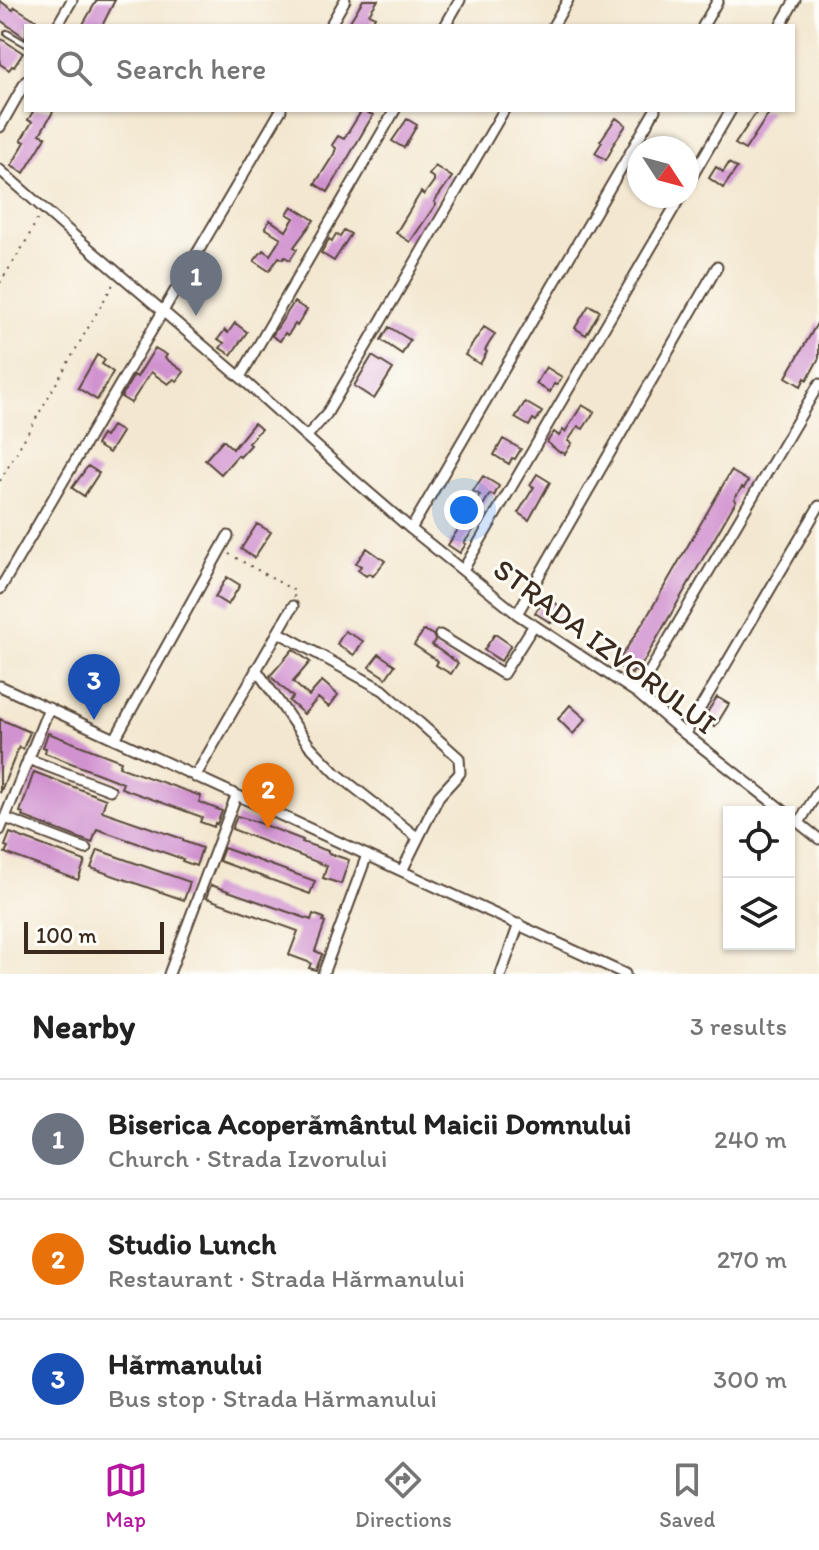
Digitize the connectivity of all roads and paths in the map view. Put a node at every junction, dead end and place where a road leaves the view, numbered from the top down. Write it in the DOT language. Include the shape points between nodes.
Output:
graph roads {
  1 [pos="72,0"];
  2 [pos="345,0"];
  3 [pos="460,0"];
  4 [pos="568,0"];
  5 [pos="718,0"];
  6 [pos="795,0"];
  7 [pos="58,24"];
  8 [pos="331,24"];
  9 [pos="446,24"];
  10 [pos="554,24"];
  11 [pos="704,24"];
  12 [pos="781,24"];
  13 [pos="7,33"];
  14 [pos="24,43"];
  15 [pos="24,85"];
  16 [pos="280,112"];
  17 [pos="394,112"];
  18 [pos="503,112"];
  19 [pos="654,112"];
  20 [pos="730,112"];
  21 [pos="0,127"];
  22 [pos="699,165"];
  23 [pos="0,170"];
  24 [pos="43,208"];
  25 [pos="674,208"];
  26 [pos="717,267"];
  27 [pos="119,273"];
  28 [pos="0,283"];
  29 [pos="163,310"];
  30 [pos="240,377"];
  31 [pos="819,384"];
  32 [pos="307,436"];
  33 [pos="0,481"];
  34 [pos="819,506"];
  35 [pos="411,529"];
  36 [pos="228,536"];
  37 [pos="221,549"];
  38 [pos="463,570"];
  39 [pos="0,589"];
  40 [pos="293,606"];
  41 [pos="517,614"];
  42 [pos="534,625"];
  43 [pos="278,632"];
  44 [pos="440,635"];
  45 [pos="256,669"];
  46 [pos="0,686"];
  47 [pos="637,693"];
  48 [pos="49,708"];
  49 [pos="685,734"];
  50 [pos="115,739"];
  51 [pos="28,759"];
  52 [pos="195,777"];
  53 [pos="110,790"];
  54 [pos="819,790"];
  55 [pos="236,796"];
  56 [pos="777,806"];
  57 [pos="5,818"];
  58 [pos="795,820"];
  59 [pos="799,823"];
  60 [pos="0,830"];
  61 [pos="418,838"];
  62 [pos="819,839"];
  63 [pos="86,849"];
  64 [pos="367,855"];
  65 [pos="402,871"];
  66 [pos="519,924"];
  67 [pos="169,974"];
  68 [pos="323,974"];
  69 [pos="501,974"];
  70 [pos="625,974"];
  1 -- 7 [label="street"];
  2 -- 8 [label="street"];
  3 -- 9 [label="street"];
  4 -- 10 [label="street"];
  5 -- 11 [label="street"];
  6 -- 12 [label="street"];
  13 -- 14 [label="lane"];
  15 -- 21 [label="street"];
  16 -- 29 [label="street"];
  17 -- 30 [label="street"];
  18 -- 32 [label="street" via="326,415"];
  19 -- 35 [label="street"];
  20 -- 22 [label="street"];
  23 -- 24 [label="street, STRADA IZVORULUI"];
  24 -- 27 [label="street, STRADA IZVORULUI"];
  24 -- 28 [label="path"];
  25 -- 38 [label="street"];
  26 -- 41 [label="street"];
  27 -- 29 [label="street, STRADA IZVORULUI"];
  27 -- 33 [label="path"];
  29 -- 30 [label="street, STRADA IZVORULUI"];
  29 -- 39 [label="street"];
  30 -- 32 [label="street, STRADA IZVORULUI"];
  31 -- 47 [label="street"];
  32 -- 35 [label="street, STRADA IZVORULUI"];
  34 -- 49 [label="street"];
  35 -- 38 [label="street, STRADA IZVORULUI"];
  36 -- 37 [label="street"];
  37 -- 40 [label="path" via="295,591"];
  37 -- 50 [label="street"];
  38 -- 41 [label="street, STRADA IZVORULUI"];
  40 -- 43 [label="street"];
  41 -- 42 [label="street, STRADA IZVORULUI"];
  42 -- 44 [label="street" via="503,674"];
  42 -- 47 [label="street, STRADA IZVORULUI"];
  43 -- 45 [label="street"];
  43 -- 61 [label="street" via="383,690 459,758 460,773 439,796"];
  45 -- 52 [label="street"];
  45 -- 61 [label="street" via="309,745"];
  46 -- 48 [label="street"];
  47 -- 49 [label="street, STRADA IZVORULUI"];
  48 -- 50 [label="street"];
  48 -- 51 [label="street"];
  49 -- 56 [label="street, STRADA IZVORULUI"];
  50 -- 52 [label="street"];
  51 -- 53 [label="street"];
  51 -- 57 [label="street"];
  52 -- 55 [label="street"];
  54 -- 59 [label="street"];
  55 -- 64 [label="street"];
  55 -- 67 [label="street"];
  57 -- 60 [label="street"];
  57 -- 63 [label="street"];
  58 -- 59 [label="street, STRADA IZVORULUI"];
  59 -- 62 [label="street, STRADA IZVORULUI"];
  61 -- 65 [label="street"];
  64 -- 65 [label="street"];
  64 -- 68 [label="street"];
  65 -- 66 [label="street"];
  66 -- 69 [label="street"];
  66 -- 70 [label="street"];
}
